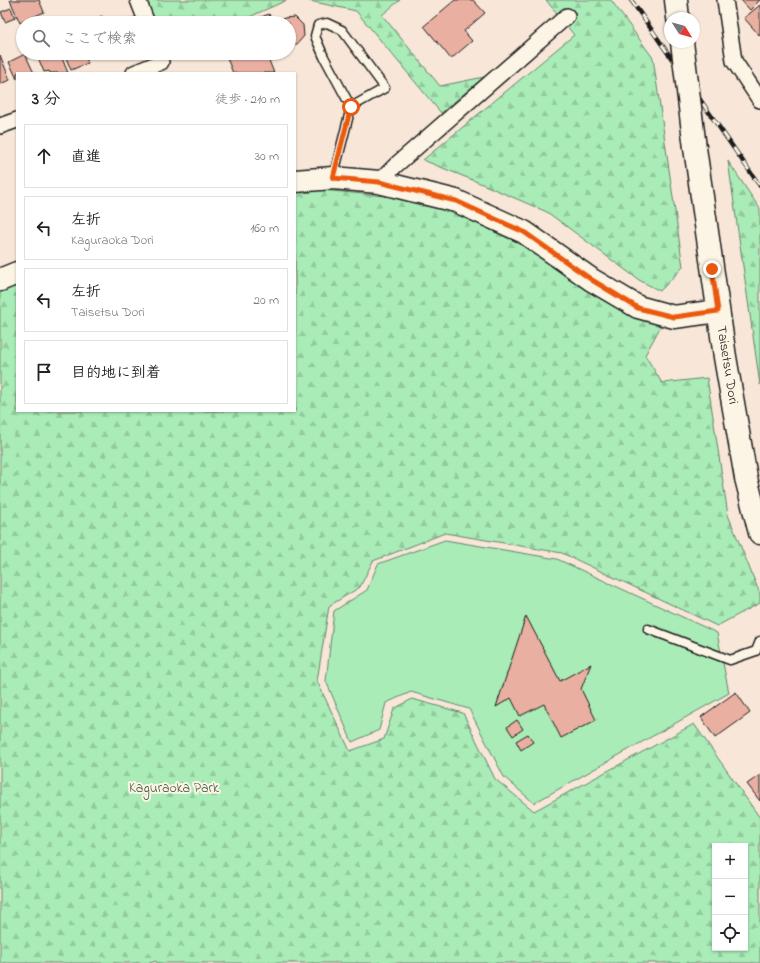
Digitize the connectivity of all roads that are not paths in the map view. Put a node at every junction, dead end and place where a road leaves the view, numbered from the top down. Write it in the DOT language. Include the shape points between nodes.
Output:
graph roads {
  1 [pos="138,0"];
  2 [pos="676,0"];
  3 [pos="725,0"];
  4 [pos="677,12"];
  5 [pos="144,16"];
  6 [pos="567,16"];
  7 [pos="683,48"];
  8 [pos="160,60"];
  9 [pos="136,72"];
  10 [pos="760,100"];
  11 [pos="351,107"];
  12 [pos="16,120"];
  13 [pos="0,126"];
  14 [pos="333,178"];
  15 [pos="296,181"];
  16 [pos="379,182"];
  17 [pos="16,273"];
  18 [pos="0,280"];
  19 [pos="718,311"];
  20 [pos="760,533"];
  21 [pos="648,629"];
  22 [pos="760,641"];
  1 -- 5 [label="street"];
  2 -- 4 [label="main road"];
  3 -- 10 [label="street" via="734,61"];
  6 -- 16 [label="street"];
  7 -- 19 [label="main road, Taisetsu Dori, bridge"];
  8 -- 9 [label="street" via="161,62"];
  11 -- 11 [label="lane" via="315,36 318,24 327,23 342,30 385,88"];
  11 -- 14 [label="lane"];
  12 -- 13 [label="street"];
  14 -- 15 [label="main road"];
  14 -- 16 [label="main road"];
  16 -- 19 [label="main road" via="456,201 524,232 592,280 638,308 674,317"];
  17 -- 18 [label="main road"];
  19 -- 20 [label="main road, Taisetsu Dori" via="746,478"];
  21 -- 22 [label="lane" via="730,660 756,651"];
}
